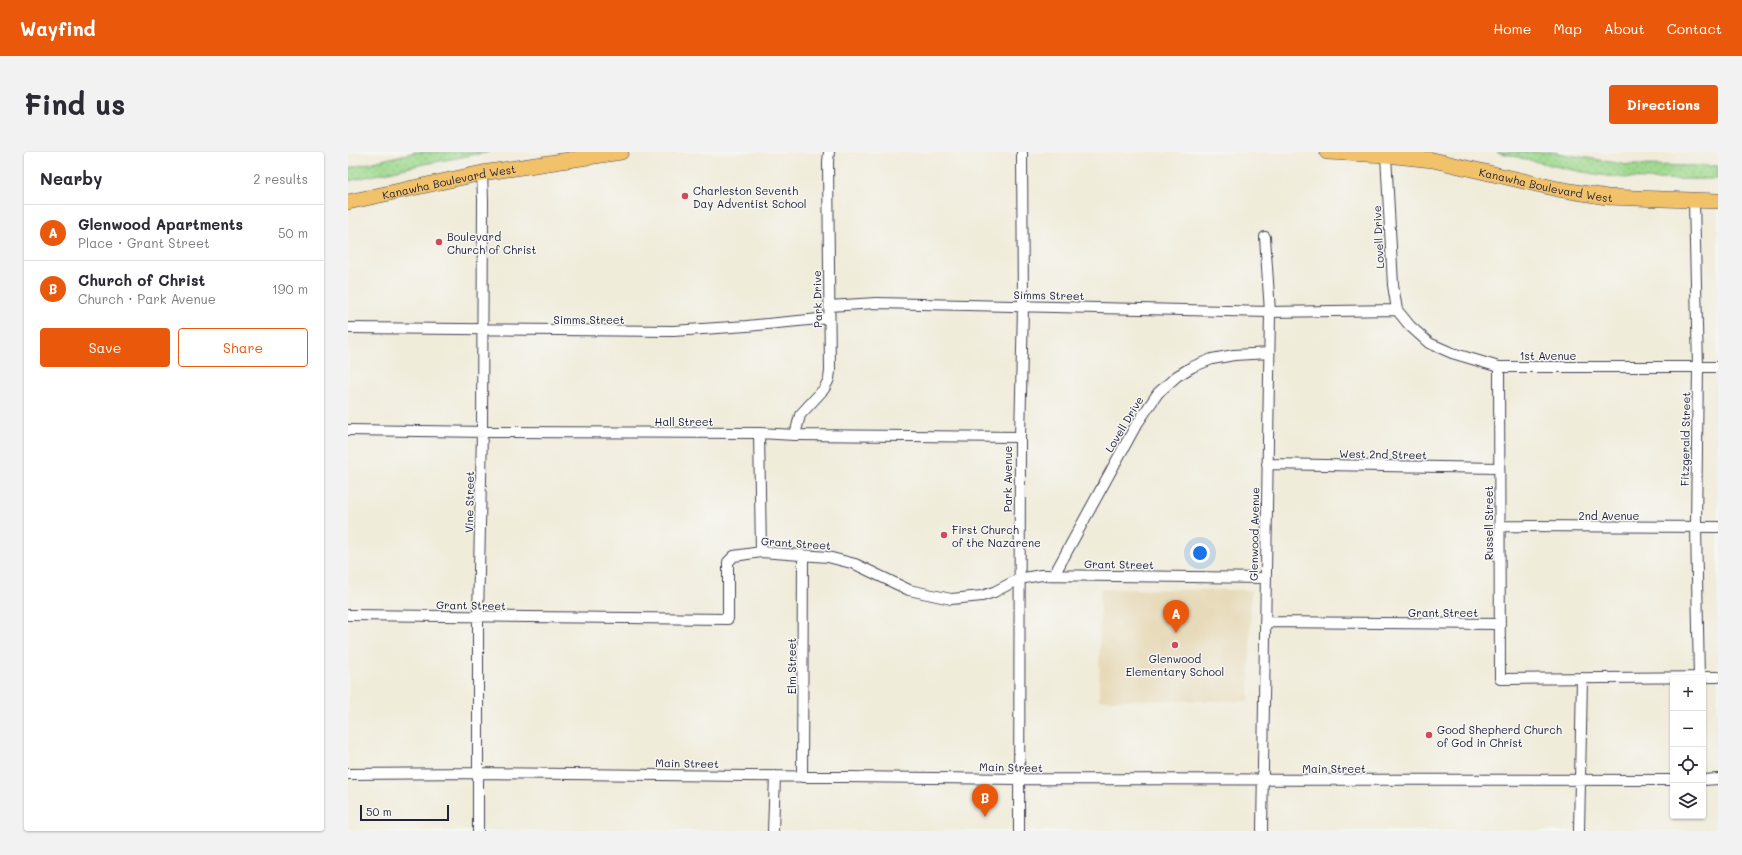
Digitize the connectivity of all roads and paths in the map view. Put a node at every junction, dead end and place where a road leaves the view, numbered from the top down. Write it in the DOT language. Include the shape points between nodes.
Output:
graph roads {
  1 [pos="621,152"];
  2 [pos="829,152"];
  3 [pos="1022,152"];
  4 [pos="1327,152"];
  5 [pos="1386,155"];
  6 [pos="482,173"];
  7 [pos="1694,201"];
  8 [pos="1718,201"];
  9 [pos="348,202"];
  10 [pos="1265,237"];
  11 [pos="829,306"];
  12 [pos="1023,306"];
  13 [pos="1397,310"];
  14 [pos="1270,312"];
  15 [pos="829,318"];
  16 [pos="348,328"];
  17 [pos="482,330"];
  18 [pos="1269,353"];
  19 [pos="1499,367"];
  20 [pos="1718,367"];
  21 [pos="1698,368"];
  22 [pos="348,430"];
  23 [pos="482,432"];
  24 [pos="759,433"];
  25 [pos="795,435"];
  26 [pos="1020,437"];
  27 [pos="1267,464"];
  28 [pos="1499,468"];
  29 [pos="1500,526"];
  30 [pos="1696,527"];
  31 [pos="1718,527"];
  32 [pos="761,552"];
  33 [pos="803,555"];
  34 [pos="1054,576"];
  35 [pos="1266,578"];
  36 [pos="1019,579"];
  37 [pos="348,615"];
  38 [pos="478,617"];
  39 [pos="1265,622"];
  40 [pos="1500,624"];
  41 [pos="1699,675"];
  42 [pos="1582,678"];
  43 [pos="1670,678"];
  44 [pos="1706,678"];
  45 [pos="1718,678"];
  46 [pos="478,773"];
  47 [pos="348,774"];
  48 [pos="775,776"];
  49 [pos="802,777"];
  50 [pos="1020,779"];
  51 [pos="1263,780"];
  52 [pos="1670,780"];
  53 [pos="1706,780"];
  54 [pos="1718,780"];
  55 [pos="1580,781"];
  56 [pos="478,831"];
  57 [pos="773,831"];
  58 [pos="1019,831"];
  59 [pos="1262,831"];
  60 [pos="1579,831"];
  1 -- 6 [label="main road, Kanawha Boulevard West"];
  2 -- 11 [label="street, Park Drive"];
  3 -- 12 [label="street, Park Avenue"];
  4 -- 5 [label="main road, Kanawha Boulevard West"];
  5 -- 7 [label="main road, Kanawha Boulevard West" via="1433,160 1558,190 1600,196"];
  5 -- 13 [label="street, Lovell Drive" via="1393,285"];
  6 -- 9 [label="main road, Kanawha Boulevard West"];
  6 -- 17 [label="street, Vine Street"];
  7 -- 8 [label="main road, Kanawha Boulevard West"];
  7 -- 21 [label="street, Fitzgerald Street"];
  10 -- 14 [label="street, Glenwood Avenue"];
  11 -- 12 [label="street, Simms Street" via="876,303"];
  11 -- 15 [label="street, Park Drive"];
  12 -- 14 [label="street, Simms Street"];
  12 -- 26 [label="street, Park Avenue"];
  13 -- 14 [label="street"];
  13 -- 19 [label="street, 1st Avenue" via="1429,343"];
  14 -- 18 [label="street, Glenwood Avenue"];
  15 -- 17 [label="street, Simms Street" via="667,331"];
  15 -- 25 [label="street, Park Drive" via="828,379 817,398 800,416"];
  16 -- 17 [label="street, Simms Street"];
  17 -- 23 [label="street, Vine Street"];
  18 -- 27 [label="street, Glenwood Avenue"];
  18 -- 34 [label="street, Lovell Drive" via="1212,359 1177,376 1158,392 1135,427"];
  19 -- 21 [label="street, 1st Avenue"];
  19 -- 28 [label="street, Russell Street"];
  20 -- 21 [label="street, 1st Avenue"];
  21 -- 30 [label="street, Fitzgerald Street"];
  22 -- 23 [label="street, Hall Street"];
  23 -- 24 [label="street, Hall Street"];
  23 -- 38 [label="street, Vine Street"];
  24 -- 25 [label="street, Hall Street"];
  24 -- 32 [label="street"];
  25 -- 26 [label="street, Hall Street"];
  26 -- 36 [label="street, Park Avenue"];
  27 -- 28 [label="street, West 2nd Street"];
  27 -- 35 [label="street, Glenwood Avenue"];
  28 -- 29 [label="street, Russell Street"];
  29 -- 30 [label="street, 2nd Avenue"];
  29 -- 40 [label="street, Russell Street"];
  30 -- 31 [label="street, 2nd Avenue"];
  30 -- 41 [label="street, Fitzgerald Street"];
  32 -- 33 [label="street, Grant Street"];
  32 -- 38 [label="street, Grant Street" via="734,556 728,562 728,619"];
  33 -- 36 [label="street, Grant Street" via="842,559 909,590 951,599 982,596"];
  33 -- 49 [label="street, Elm Street"];
  34 -- 35 [label="street, Grant Street"];
  34 -- 36 [label="street, Grant Street" via="1041,575"];
  35 -- 39 [label="street, Glenwood Avenue"];
  36 -- 50 [label="street, Park Avenue"];
  37 -- 38 [label="street, Grant Street"];
  38 -- 46 [label="street, Vine Street"];
  39 -- 40 [label="street, Grant Street"];
  39 -- 51 [label="street, Glenwood Avenue"];
  40 -- 42 [label="street, Russell Street" via="1500,679"];
  42 -- 43 [label="street"];
  42 -- 55 [label="street"];
  44 -- 45 [label="street"];
  46 -- 47 [label="street, Main Street"];
  46 -- 48 [label="street, Main Street"];
  46 -- 56 [label="street, Vine Street"];
  48 -- 49 [label="street, Main Street"];
  48 -- 57 [label="street"];
  49 -- 50 [label="street, Main Street"];
  50 -- 51 [label="street, Main Street"];
  50 -- 58 [label="street, Park Avenue"];
  51 -- 55 [label="street, Main Street"];
  51 -- 59 [label="street, Glenwood Avenue"];
  52 -- 55 [label="street, Main Street"];
  53 -- 54 [label="street"];
  55 -- 60 [label="street"];
}
